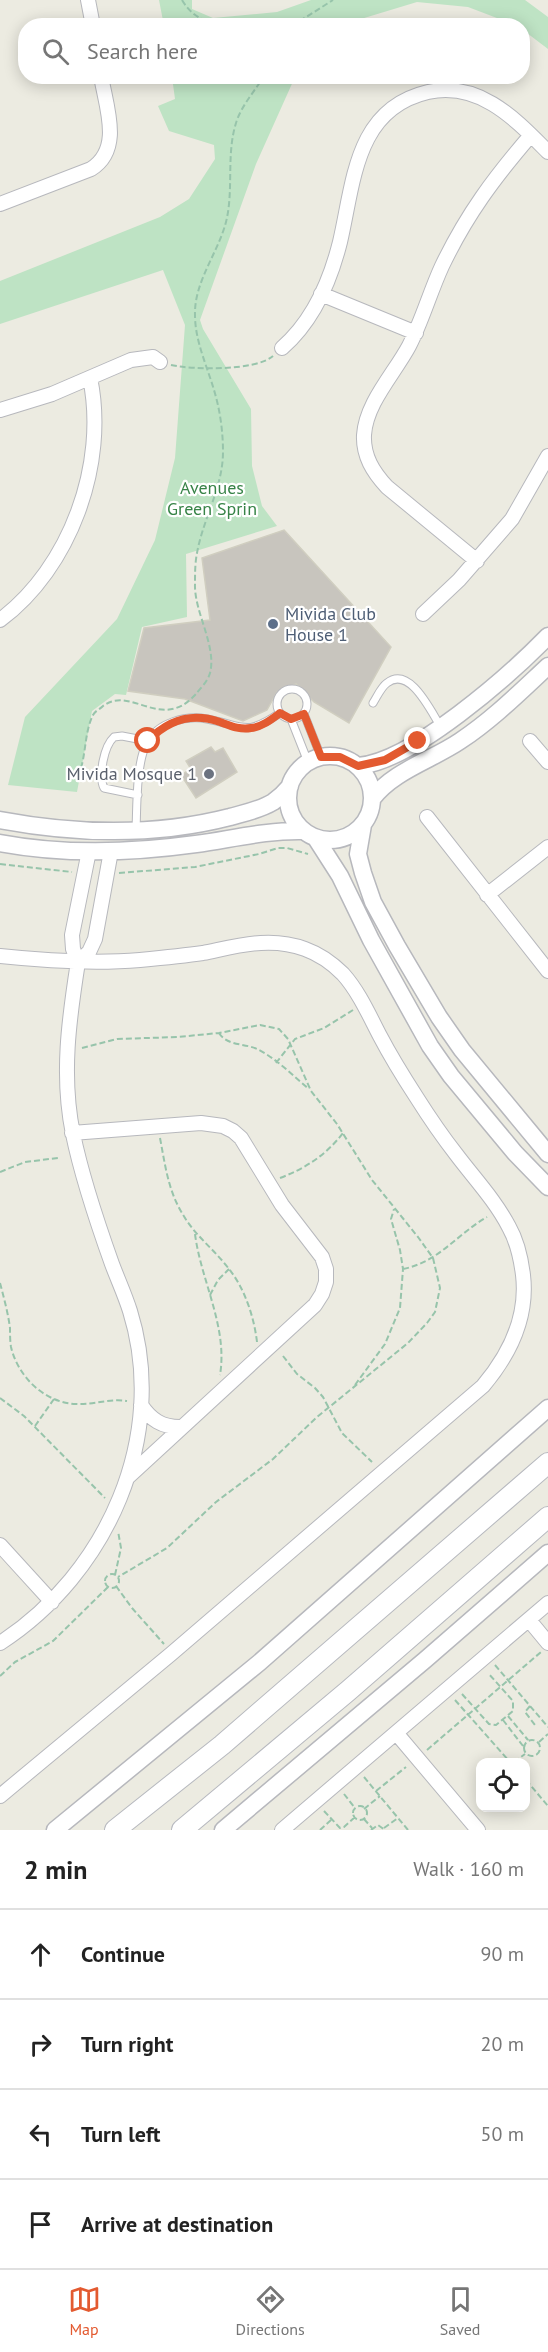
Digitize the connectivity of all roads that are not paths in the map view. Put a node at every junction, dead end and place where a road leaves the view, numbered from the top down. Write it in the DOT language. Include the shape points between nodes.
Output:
graph roads {
  1 [pos="88,0"];
  2 [pos="91,18"];
  3 [pos="102,84"];
  4 [pos="531,135"];
  5 [pos="548,152"];
  6 [pos="0,204"];
  7 [pos="321,294"];
  8 [pos="416,333"];
  9 [pos="282,348"];
  10 [pos="160,362"];
  11 [pos="90,378"];
  12 [pos="0,410"];
  13 [pos="548,456"];
  14 [pos="477,561"];
  15 [pos="423,614"];
  16 [pos="0,621"];
  17 [pos="0,632"];
  18 [pos="546,643"];
  19 [pos="548,666"];
  20 [pos="373,703"];
  21 [pos="280,713"];
  22 [pos="304,714"];
  23 [pos="291,719"];
  24 [pos="441,727"];
  25 [pos="148,741"];
  26 [pos="530,741"];
  27 [pos="314,760"];
  28 [pos="548,762"];
  29 [pos="358,766"];
  30 [pos="290,786"];
  31 [pos="138,795"];
  32 [pos="372,799"];
  33 [pos="427,817"];
  34 [pos="0,820"];
  35 [pos="363,825"];
  36 [pos="136,830"];
  37 [pos="309,834"];
  38 [pos="0,843"];
  39 [pos="548,847"];
  40 [pos="88,851"];
  41 [pos="111,851"];
  42 [pos="487,895"];
  43 [pos="0,956"];
  44 [pos="78,962"];
  45 [pos="548,971"];
  46 [pos="72,1133"];
  47 [pos="548,1154"];
  48 [pos="548,1187"];
  49 [pos="141,1405"];
  50 [pos="548,1408"];
  51 [pos="180,1427"];
  52 [pos="548,1463"];
  53 [pos="128,1477"];
  54 [pos="548,1517"];
  55 [pos="0,1545"];
  56 [pos="548,1552"];
  57 [pos="52,1602"];
  58 [pos="548,1603"];
  59 [pos="529,1620"];
  60 [pos="0,1642"];
  61 [pos="548,1645"];
  62 [pos="397,1734"];
  63 [pos="0,1797"];
  64 [pos="56,1830"];
  65 [pos="115,1830"];
  66 [pos="182,1830"];
  67 [pos="223,1830"];
  68 [pos="282,1830"];
  69 [pos="478,1830"];
  1 -- 2 [label="street"];
  3 -- 6 [label="street" via="110,140 102,160 91,169"];
  4 -- 5 [label="street"];
  4 -- 7 [label="street" via="498,105 467,92 436,91 394,107 376,124 359,157 339,243"];
  4 -- 8 [label="street" via="471,211 440,269"];
  7 -- 8 [label="street"];
  7 -- 9 [label="street" via="305,324"];
  8 -- 14 [label="street" via="367,418 367,459 387,487"];
  10 -- 11 [label="street" via="143,357"];
  11 -- 12 [label="street"];
  11 -- 16 [label="street" via="94,411 91,452 84,493 72,527 50,570"];
  13 -- 14 [label="street" via="512,519"];
  14 -- 15 [label="street"];
  16 -- 17 [label="street"];
  18 -- 24 [label="street"];
  19 -- 32 [label="street" via="461,741 389,783"];
  20 -- 24 [label="lane" via="386,683 406,680 415,687"];
  21 -- 22 [label="lane" via="280,696 296,689 308,703"];
  21 -- 23 [label="lane"];
  21 -- 25 [label="lane" via="254,728 240,729 188,717 168,724"];
  22 -- 23 [label="lane"];
  22 -- 27 [label="lane"];
  23 -- 27 [label="lane"];
  24 -- 29 [label="street" via="385,760"];
  25 -- 31 [label="lane"];
  25 -- 31 [label="lane" via="114,737 106,748 101,782 104,788"];
  26 -- 28 [label="street"];
  27 -- 29 [label="street" via="340,757"];
  27 -- 30 [label="street" via="300,769"];
  29 -- 32 [label="street" via="369,781"];
  30 -- 36 [label="street" via="272,802 250,812"];
  30 -- 37 [label="street" via="289,806 297,824"];
  31 -- 36 [label="lane"];
  32 -- 35 [label="street"];
  33 -- 42 [label="street"];
  34 -- 36 [label="street" via="57,828"];
  35 -- 37 [label="street" via="341,839 327,840"];
  35 -- 47 [label="street" via="358,854 363,873 373,902 397,946 462,1050"];
  37 -- 41 [label="street" via="267,832 196,844"];
  37 -- 48 [label="street" via="340,876 430,1046 515,1153"];
  38 -- 40 [label="street"];
  39 -- 42 [label="street"];
  40 -- 41 [label="street"];
  40 -- 44 [label="street" via="72,936"];
  41 -- 44 [label="street" via="95,939"];
  42 -- 45 [label="street"];
  43 -- 44 [label="street"];
  44 -- 46 [label="street" via="66,1079"];
  44 -- 63 [label="street" via="171,957 266,942 287,944 326,960 342,974 363,1004 416,1097 498,1208 519,1252 523,1300 511,1347 483,1386"];
  46 -- 49 [label="street" via="98,1223 130,1311 137,1342"];
  46 -- 51 [label="street" via="201,1123 223,1126 241,1138 268,1183 322,1257 326,1282 315,1305"];
  49 -- 51 [label="street" via="153,1420"];
  49 -- 53 [label="street"];
  50 -- 64 [label="street" via="260,1662"];
  51 -- 53 [label="street"];
  52 -- 65 [label="main road" via="222,1745"];
  53 -- 57 [label="street" via="99,1542 78,1574"];
  54 -- 66 [label="main road"];
  55 -- 57 [label="street"];
  56 -- 67 [label="street"];
  57 -- 60 [label="street"];
  58 -- 59 [label="street"];
  59 -- 61 [label="street"];
  59 -- 62 [label="street"];
  62 -- 68 [label="street"];
  62 -- 69 [label="street"];
}
